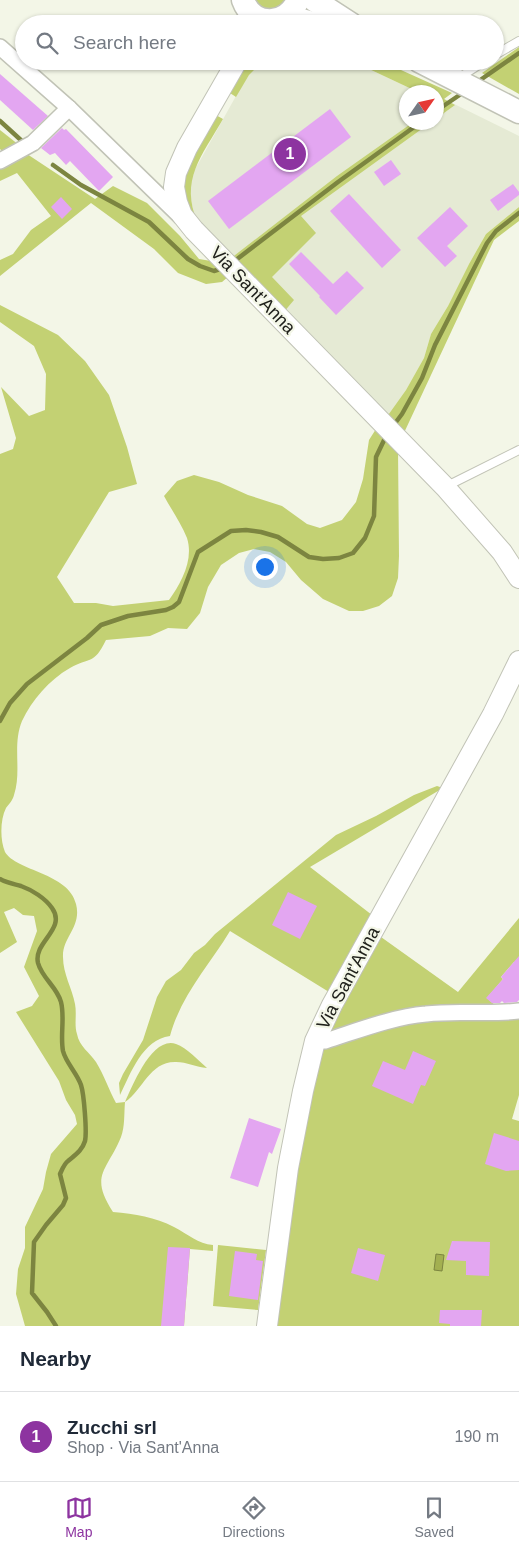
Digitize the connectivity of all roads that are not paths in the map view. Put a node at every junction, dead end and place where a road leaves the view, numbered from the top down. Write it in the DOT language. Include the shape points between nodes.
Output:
graph roads {
  1 [pos="314,0"];
  2 [pos="337,15"];
  3 [pos="519,41"];
  4 [pos="0,47"];
  5 [pos="504,50"];
  6 [pos="15,60"];
  7 [pos="26,70"];
  8 [pos="232,70"];
  9 [pos="436,70"];
  10 [pos="478,70"];
  11 [pos="466,85"];
  12 [pos="69,108"];
  13 [pos="519,112"];
  14 [pos="0,161"];
  15 [pos="186,222"];
  16 [pos="519,450"];
  17 [pos="445,487"];
  18 [pos="519,578"];
  19 [pos="519,661"];
  20 [pos="519,1011"];
  21 [pos="315,1040"];
  22 [pos="267,1326"];
  1 -- 2 [label="main road"];
  3 -- 5 [label="lane"];
  4 -- 6 [label="street"];
  7 -- 12 [label="street"];
  8 -- 15 [label="street, Via Sant'Anna" via="178,165 175,195"];
  9 -- 11 [label="main road"];
  10 -- 11 [label="lane"];
  11 -- 13 [label="main road"];
  12 -- 14 [label="street" via="33,143"];
  12 -- 15 [label="street"];
  15 -- 17 [label="street, Via Sant'Anna"];
  16 -- 17 [label="lane"];
  17 -- 18 [label="street, Via Sant'Anna" via="502,552"];
  19 -- 21 [label="street, Via Sant'Anna"];
  20 -- 21 [label="street" via="418,1015 325,1041"];
  21 -- 22 [label="street, Via Sant'Anna" via="288,1168"];
}
